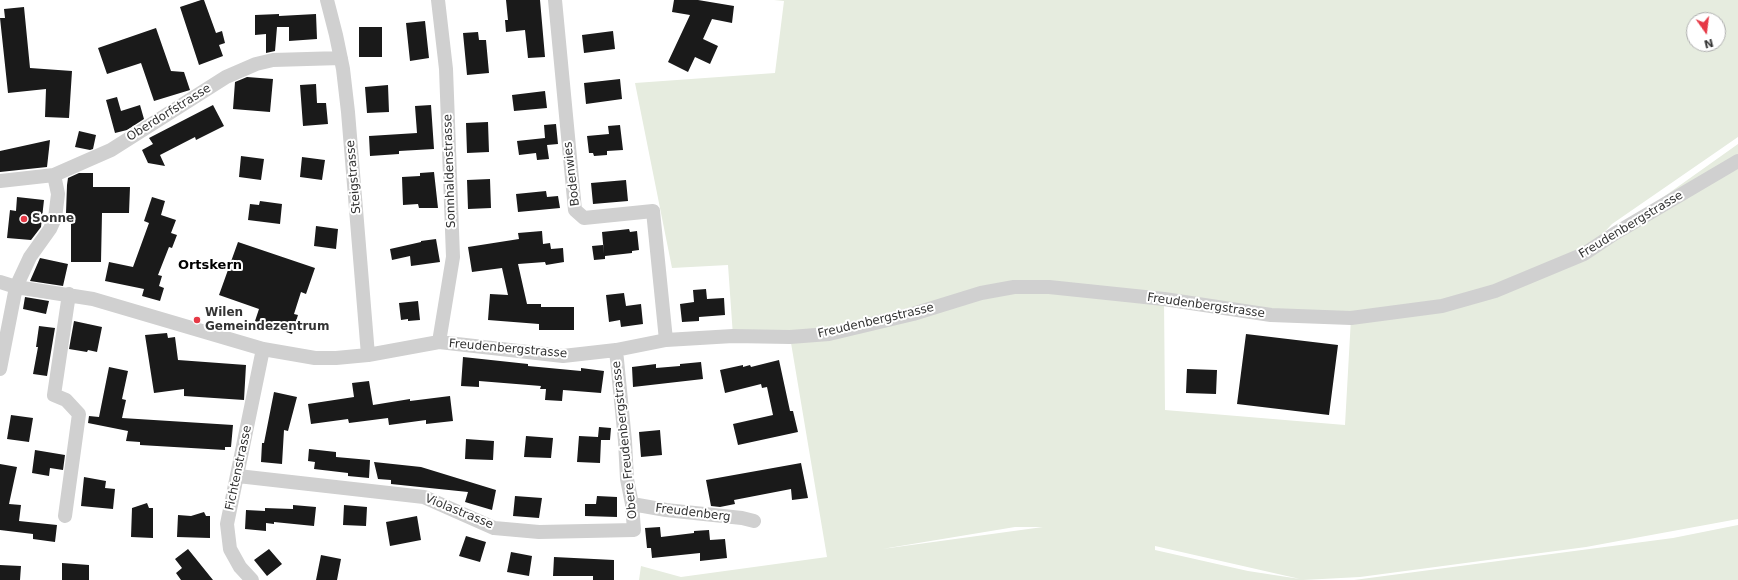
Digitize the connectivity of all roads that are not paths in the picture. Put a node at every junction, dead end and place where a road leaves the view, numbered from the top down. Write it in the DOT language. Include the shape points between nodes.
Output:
graph roads {
  1 [pos="326,0"];
  2 [pos="438,0"];
  3 [pos="555,0"];
  4 [pos="341,58"];
  5 [pos="1732,165"];
  6 [pos="54,175"];
  7 [pos="0,181"];
  8 [pos="0,282"];
  9 [pos="16,287"];
  10 [pos="69,294"];
  11 [pos="666,340"];
  12 [pos="440,342"];
  13 [pos="263,349"];
  14 [pos="616,350"];
  15 [pos="368,355"];
  16 [pos="0,369"];
  17 [pos="238,476"];
  18 [pos="632,504"];
  19 [pos="65,516"];
  20 [pos="754,522"];
  21 [pos="634,530"];
  22 [pos="252,580"];
  1 -- 4 [label="street, Steigstrasse"];
  2 -- 12 [label="street, Sonnhaldenstrasse" via="446,69 453,257"];
  3 -- 11 [label="street, Bodenwies" via="575,210 584,218 653,211"];
  4 -- 6 [label="street, Oberdorfstrasse" via="273,60 242,69 111,150"];
  4 -- 15 [label="street, Steigstrasse" via="348,112"];
  5 -- 11 [label="street, Freudenbergstrasse" via="1584,254 1495,291 1442,306 1351,318 1285,316 1148,297 1049,287 1014,287 829,334"];
  6 -- 7 [label="street, Oberdorfstrasse"];
  6 -- 9 [label="street" via="58,194 55,218 30,257"];
  8 -- 9 [label="street, Freudenbergstrasse"];
  9 -- 10 [label="street, Freudenbergstrasse"];
  9 -- 16 [label="street"];
  10 -- 13 [label="street, Freudenbergstrasse"];
  10 -- 19 [label="street" via="54,395 66,400 79,414"];
  11 -- 14 [label="street, Freudenbergstrasse"];
  12 -- 14 [label="street, Freudenbergstrasse" via="563,356"];
  12 -- 15 [label="street, Freudenbergstrasse"];
  13 -- 15 [label="street, Freudenbergstrasse" via="315,358"];
  13 -- 17 [label="street, Fichtenstrasse"];
  14 -- 18 [label="street, Obere Freudenbergstrasse" via="627,479"];
  17 -- 21 [label="street, Violastrasse" via="424,497 494,528 539,532"];
  17 -- 22 [label="street, Fichtenstrasse" via="227,524 229,543 240,567"];
  18 -- 20 [label="street, Freudenberg" via="742,518"];
  18 -- 21 [label="street, Obere Freudenbergstrasse"];
}
